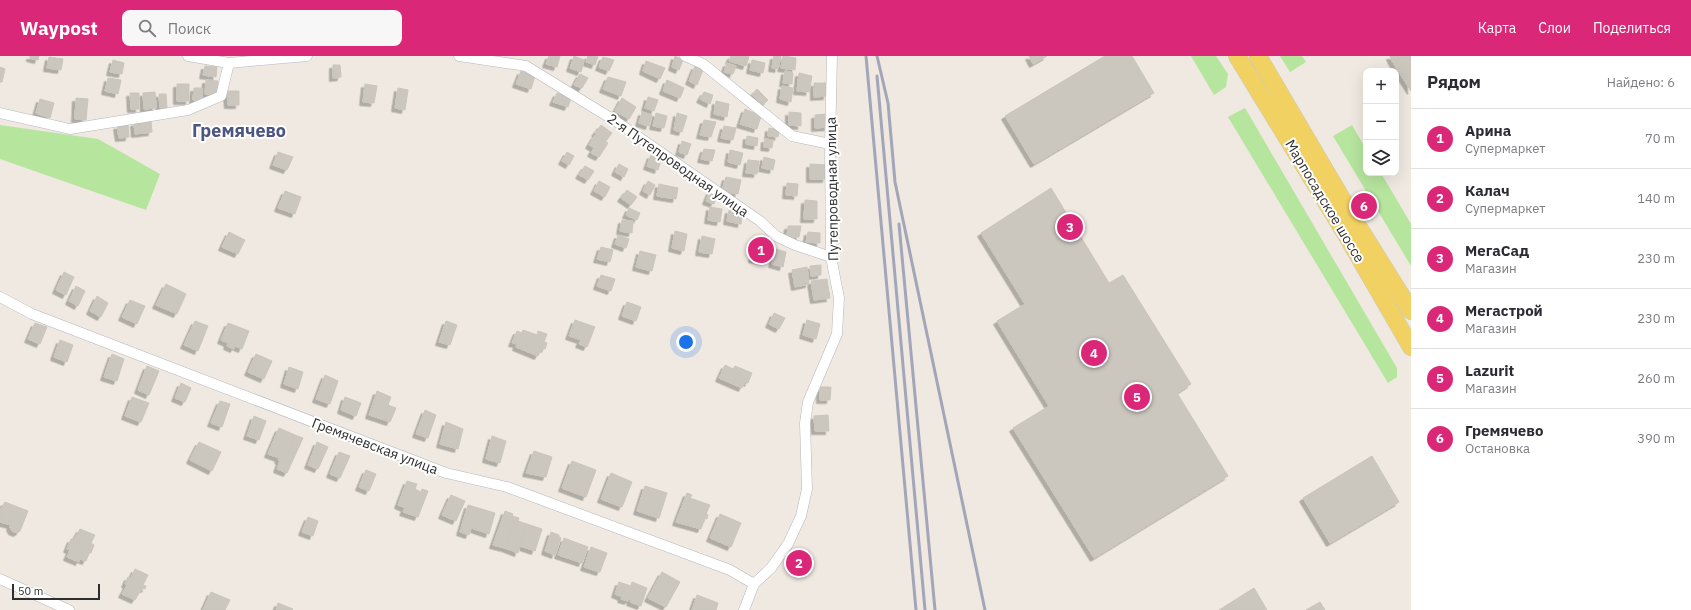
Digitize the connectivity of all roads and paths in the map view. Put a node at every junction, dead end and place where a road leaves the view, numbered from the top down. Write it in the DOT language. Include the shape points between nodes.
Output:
graph roads {
  1 [pos="188,56"];
  2 [pos="307,56"];
  3 [pos="459,56"];
  4 [pos="515,56"];
  5 [pos="685,56"];
  6 [pos="832,56"];
  7 [pos="1237,56"];
  8 [pos="1258,56"];
  9 [pos="229,63"];
  10 [pos="526,66"];
  11 [pos="0,114"];
  12 [pos="830,144"];
  13 [pos="831,257"];
  14 [pos="0,297"];
  15 [pos="1411,311"];
  16 [pos="1411,347"];
  17 [pos="0,579"];
  18 [pos="754,584"];
  19 [pos="69,610"];
  20 [pos="744,610"];
  1 -- 9 [label="street"];
  2 -- 9 [label="street"];
  3 -- 10 [label="street, 2-я Путепроводная улица"];
  4 -- 10 [label="street, 2-я Путепроводная улица"];
  5 -- 12 [label="street" via="703,64 792,136"];
  6 -- 12 [label="street, Путепроводная улица"];
  7 -- 16 [label="main road, Марпосадское шоссе"];
  8 -- 15 [label="main road, Марпосадское шоссе"];
  9 -- 11 [label="street" via="221,96 188,110 70,129"];
  10 -- 13 [label="street, 2-я Путепроводная улица" via="618,122 760,221 776,236"];
  12 -- 13 [label="street, Путепроводная улица"];
  13 -- 18 [label="street, Путепроводная улица" via="839,298 837,334 808,402 804,423 807,489 801,516 788,544"];
  14 -- 18 [label="street, Гремячевская улица" via="32,314 438,470 507,487 541,499 730,570"];
  17 -- 19 [label="street"];
  18 -- 20 [label="street, Путепроводная улица"];
}
